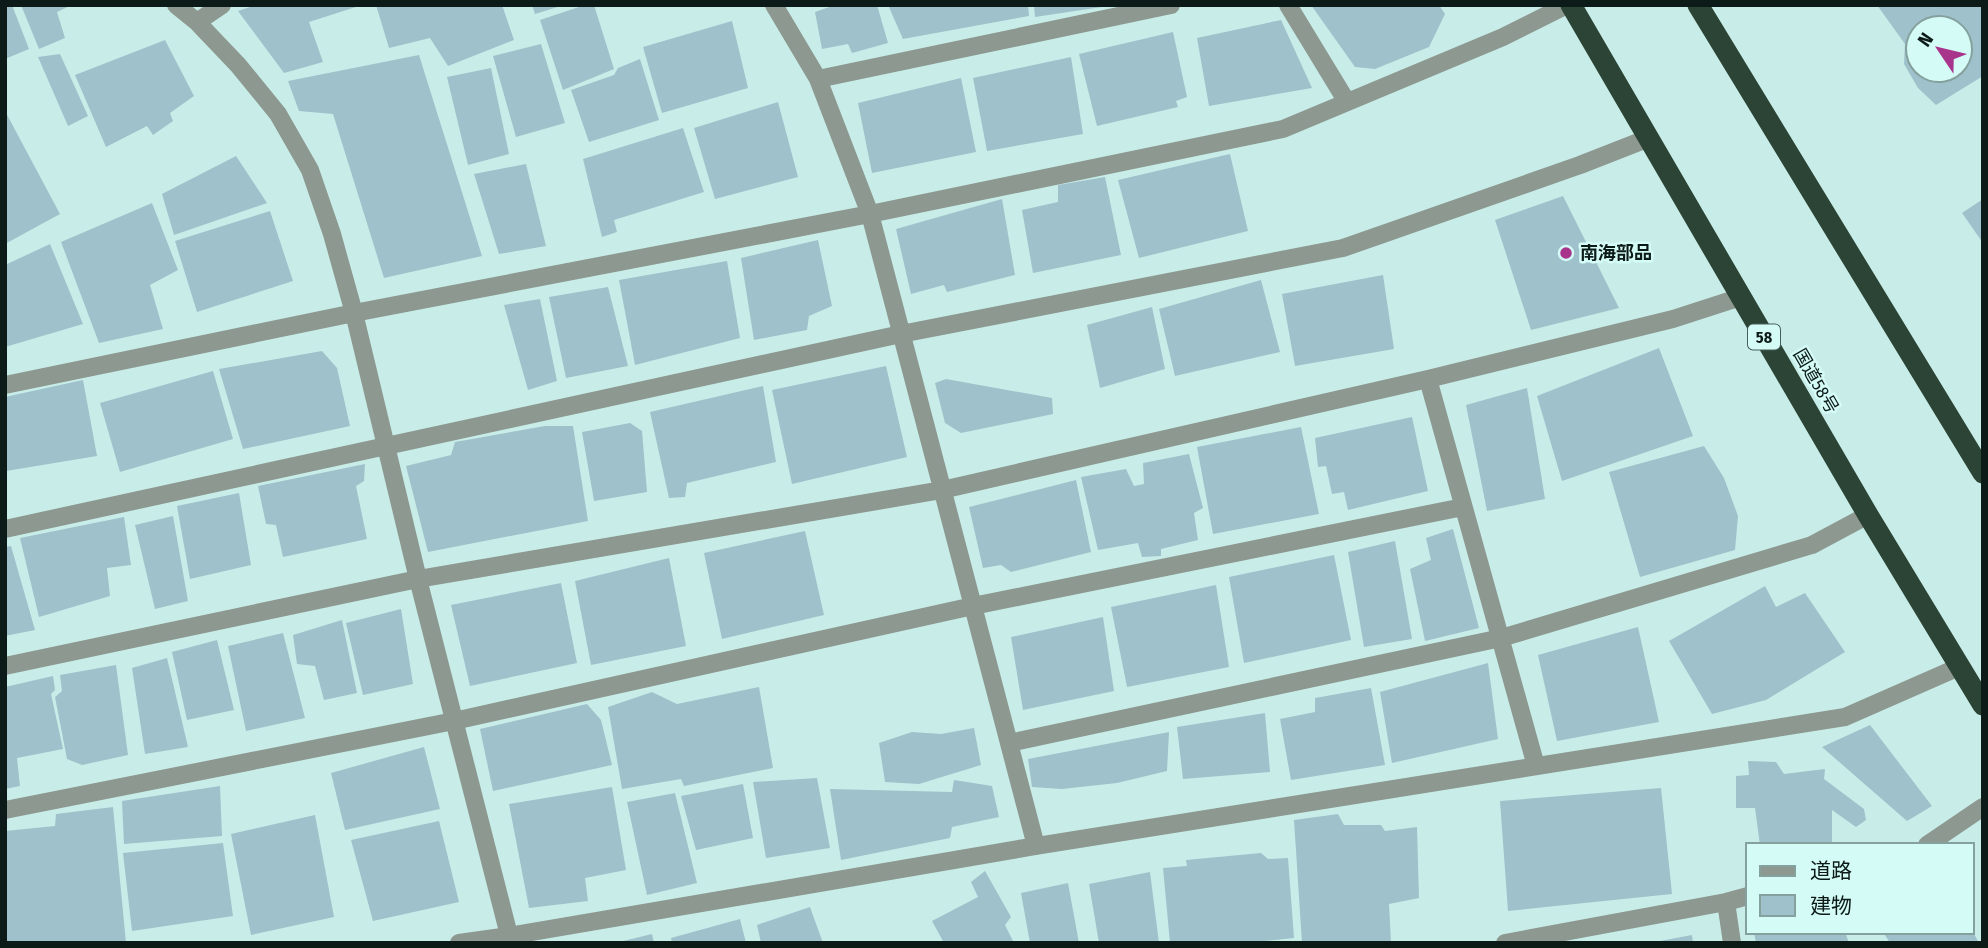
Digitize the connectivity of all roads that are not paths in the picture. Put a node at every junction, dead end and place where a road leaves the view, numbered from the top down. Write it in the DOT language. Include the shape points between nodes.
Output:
graph roads {
  1 [pos="176,5"];
  2 [pos="222,5"];
  3 [pos="774,5"];
  4 [pos="1171,5"];
  5 [pos="1287,5"];
  6 [pos="1569,5"];
  7 [pos="1698,5"];
  8 [pos="197,22"];
  9 [pos="818,79"];
  10 [pos="1347,102"];
  11 [pos="1649,138"];
  12 [pos="870,214"];
  13 [pos="1741,297"];
  14 [pos="354,313"];
  15 [pos="901,334"];
  16 [pos="1428,379"];
  17 [pos="5,385"];
  18 [pos="387,445"];
  19 [pos="1983,473"];
  20 [pos="942,490"];
  21 [pos="1464,507"];
  22 [pos="1868,514"];
  23 [pos="5,529"];
  24 [pos="418,579"];
  25 [pos="973,606"];
  26 [pos="1501,638"];
  27 [pos="5,666"];
  28 [pos="1959,667"];
  29 [pos="1983,705"];
  30 [pos="454,721"];
  31 [pos="1009,743"];
  32 [pos="1536,766"];
  33 [pos="1983,807"];
  34 [pos="5,810"];
  35 [pos="1930,843"];
  36 [pos="1036,846"];
  37 [pos="1746,897"];
  38 [pos="1726,902"];
  39 [pos="510,939"];
  40 [pos="459,943"];
  41 [pos="1505,943"];
  42 [pos="1732,943"];
  1 -- 8 [label="street"];
  2 -- 8 [label="street"];
  3 -- 9 [label="street"];
  4 -- 9 [label="street"];
  5 -- 10 [label="street"];
  6 -- 10 [label="street"];
  6 -- 11 [label="highway, 国道58号 / 58"];
  7 -- 19 [label="highway"];
  8 -- 14 [label="street" via="278,114 310,170"];
  9 -- 12 [label="street"];
  10 -- 12 [label="street" via="1283,130"];
  11 -- 13 [label="highway, 国道58号 / 58"];
  11 -- 15 [label="street" via="1343,248"];
  12 -- 14 [label="street"];
  12 -- 15 [label="street"];
  13 -- 16 [label="street" via="1673,319"];
  13 -- 22 [label="highway, 国道58号 / 58"];
  14 -- 17 [label="street"];
  14 -- 18 [label="street"];
  15 -- 18 [label="street"];
  15 -- 20 [label="street"];
  16 -- 20 [label="street"];
  16 -- 21 [label="street"];
  18 -- 23 [label="street"];
  18 -- 24 [label="street"];
  20 -- 24 [label="street"];
  20 -- 25 [label="street"];
  21 -- 25 [label="street"];
  21 -- 26 [label="street"];
  22 -- 26 [label="street" via="1812,545"];
  22 -- 28 [label="highway, 国道58号 / 58"];
  24 -- 27 [label="street"];
  24 -- 30 [label="street"];
  25 -- 30 [label="street"];
  25 -- 31 [label="street"];
  26 -- 31 [label="street"];
  26 -- 32 [label="street"];
  28 -- 29 [label="highway, 国道58号 / 58"];
  28 -- 32 [label="street" via="1845,717"];
  30 -- 34 [label="street"];
  30 -- 39 [label="street"];
  31 -- 36 [label="street"];
  32 -- 36 [label="street"];
  33 -- 35 [label="street"];
  36 -- 39 [label="street"];
  37 -- 38 [label="street"];
  38 -- 41 [label="street"];
  38 -- 42 [label="street"];
  39 -- 40 [label="street"];
}
